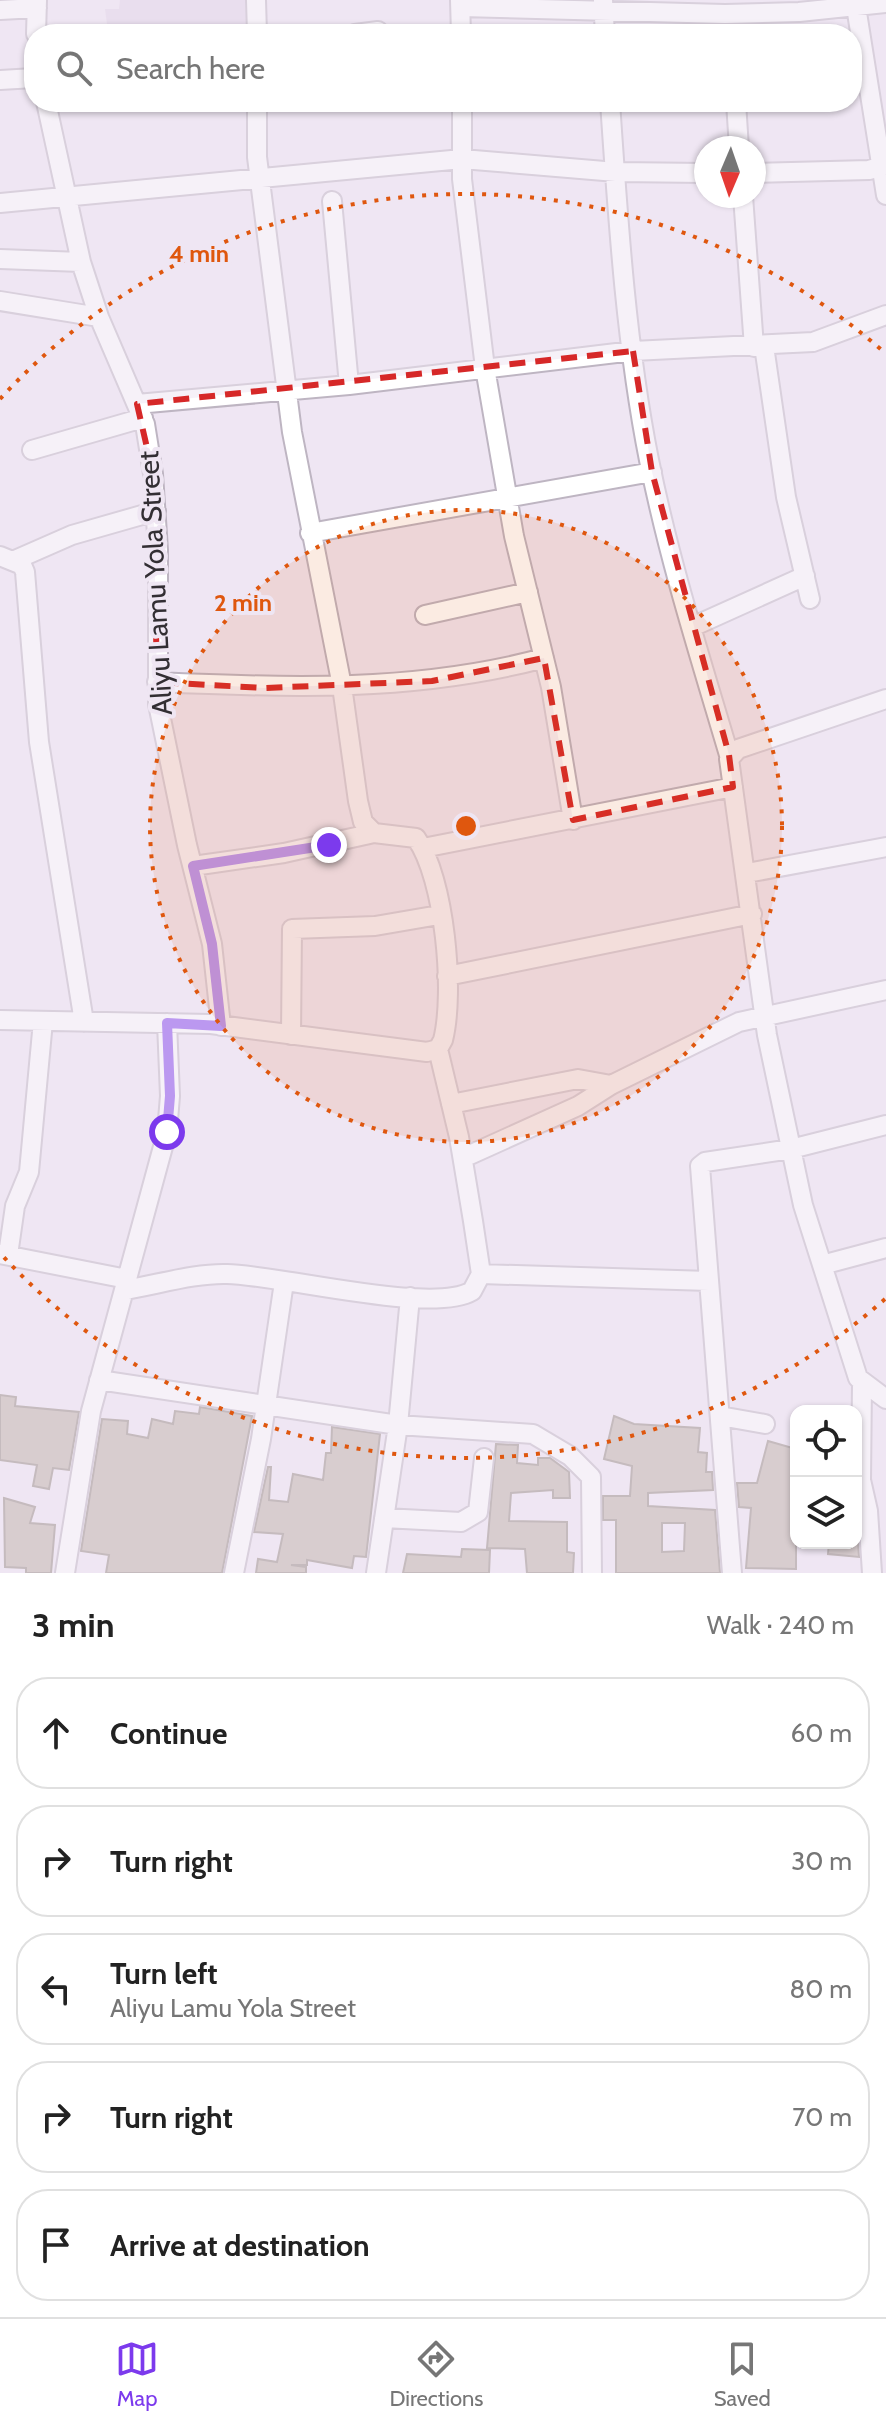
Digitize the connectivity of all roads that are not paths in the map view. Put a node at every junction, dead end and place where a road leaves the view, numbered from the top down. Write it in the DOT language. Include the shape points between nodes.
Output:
graph roads {
  1 [pos="256,0"];
  2 [pos="855,2"];
  3 [pos="886,3"];
  4 [pos="37,4"];
  5 [pos="460,4"];
  6 [pos="603,4"];
  7 [pos="0,10"];
  8 [pos="725,14"];
  9 [pos="36,24"];
  10 [pos="257,24"];
  11 [pos="461,24"];
  12 [pos="604,24"];
  13 [pos="726,24"];
  14 [pos="859,24"];
  15 [pos="862,42"];
  16 [pos="24,79"];
  17 [pos="0,80"];
  18 [pos="48,112"];
  19 [pos="257,112"];
  20 [pos="462,112"];
  21 [pos="611,112"];
  22 [pos="737,112"];
  23 [pos="738,136"];
  24 [pos="462,159"];
  25 [pos="884,166"];
  26 [pos="616,172"];
  27 [pos="766,172"];
  28 [pos="694,173"];
  29 [pos="260,181"];
  30 [pos="886,195"];
  31 [pos="67,197"];
  32 [pos="332,201"];
  33 [pos="0,203"];
  34 [pos="744,208"];
  35 [pos="0,259"];
  36 [pos="81,262"];
  37 [pos="0,301"];
  38 [pos="886,315"];
  39 [pos="99,317"];
  40 [pos="759,347"];
  41 [pos="633,351"];
  42 [pos="485,368"];
  43 [pos="349,385"];
  44 [pos="286,392"];
  45 [pos="140,411"];
  46 [pos="32,450"];
  47 [pos="652,472"];
  48 [pos="507,499"];
  49 [pos="156,511"];
  50 [pos="310,533"];
  51 [pos="8,558"];
  52 [pos="805,576"];
  53 [pos="528,592"];
  54 [pos="810,599"];
  55 [pos="425,615"];
  56 [pos="692,627"];
  57 [pos="544,658"];
  58 [pos="157,682"];
  59 [pos="342,686"];
  60 [pos="886,699"];
  61 [pos="729,755"];
  62 [pos="733,787"];
  63 [pos="573,820"];
  64 [pos="374,833"];
  65 [pos="886,847"];
  66 [pos="423,848"];
  67 [pos="193,866"];
  68 [pos="747,873"];
  69 [pos="752,914"];
  70 [pos="439,915"];
  71 [pos="447,976"];
  72 [pos="886,990"];
  73 [pos="765,1016"];
  74 [pos="0,1020"];
  75 [pos="43,1021"];
  76 [pos="84,1022"];
  77 [pos="167,1023"];
  78 [pos="221,1026"];
  79 [pos="291,1035"];
  80 [pos="438,1049"];
  81 [pos="611,1085"];
  82 [pos="451,1104"];
  83 [pos="886,1125"];
  84 [pos="791,1149"];
  85 [pos="463,1158"];
  86 [pos="886,1248"];
  87 [pos="4,1255"];
  88 [pos="822,1265"];
  89 [pos="481,1274"];
  90 [pos="709,1281"];
  91 [pos="284,1282"];
  92 [pos="125,1285"];
  93 [pos="410,1297"];
  94 [pos="99,1380"];
  95 [pos="862,1383"];
  96 [pos="886,1399"];
  97 [pos="266,1406"];
  98 [pos="720,1416"];
  99 [pos="765,1424"];
  100 [pos="398,1425"];
  101 [pos="484,1458"];
  102 [pos="384,1518"];
  103 [pos="65,1573"];
  104 [pos="234,1573"];
  105 [pos="376,1573"];
  106 [pos="592,1573"];
  107 [pos="732,1573"];
  108 [pos="872,1573"];
  1 -- 10 [label="street"];
  2 -- 3 [label="street"];
  2 -- 8 [label="street" via="799,12"];
  2 -- 14 [label="street"];
  4 -- 7 [label="street"];
  4 -- 9 [label="street"];
  5 -- 6 [label="street"];
  5 -- 11 [label="street"];
  6 -- 8 [label="street"];
  6 -- 12 [label="street"];
  8 -- 13 [label="street"];
  15 -- 25 [label="street"];
  16 -- 17 [label="street"];
  18 -- 31 [label="street, Aliyu Lamu Yola Street"];
  19 -- 29 [label="street"];
  20 -- 24 [label="street"];
  21 -- 26 [label="street"];
  22 -- 23 [label="street"];
  24 -- 26 [label="street"];
  24 -- 29 [label="street" via="350,167"];
  24 -- 42 [label="street"];
  25 -- 27 [label="street"];
  25 -- 30 [label="street"];
  26 -- 28 [label="street"];
  26 -- 41 [label="street"];
  29 -- 31 [label="street"];
  29 -- 44 [label="street"];
  31 -- 33 [label="street"];
  31 -- 36 [label="street, Aliyu Lamu Yola Street"];
  32 -- 43 [label="street"];
  34 -- 40 [label="street"];
  35 -- 36 [label="street"];
  36 -- 39 [label="street, Aliyu Lamu Yola Street"];
  37 -- 39 [label="street"];
  38 -- 40 [label="street" via="831,338"];
  39 -- 45 [label="street, Aliyu Lamu Yola Street"];
  40 -- 41 [label="street"];
  40 -- 52 [label="street"];
  41 -- 42 [label="street"];
  41 -- 47 [label="street"];
  42 -- 43 [label="street"];
  42 -- 48 [label="street"];
  43 -- 44 [label="street"];
  44 -- 45 [label="street"];
  44 -- 50 [label="street"];
  45 -- 46 [label="street"];
  45 -- 49 [label="street, Aliyu Lamu Yola Street"];
  47 -- 48 [label="street"];
  47 -- 56 [label="street"];
  48 -- 50 [label="street"];
  48 -- 53 [label="street"];
  49 -- 51 [label="street"];
  49 -- 58 [label="street, Aliyu Lamu Yola Street"];
  50 -- 59 [label="street"];
  51 -- 76 [label="street" via="25,572 39,742"];
  52 -- 54 [label="street"];
  52 -- 56 [label="street"];
  53 -- 55 [label="street"];
  53 -- 57 [label="street"];
  56 -- 61 [label="street"];
  57 -- 59 [label="street" via="432,681"];
  57 -- 63 [label="street"];
  58 -- 59 [label="street"];
  58 -- 67 [label="street, Aliyu Lamu Yola Street" via="162,729"];
  59 -- 64 [label="street" via="358,801 363,822"];
  60 -- 61 [label="street"];
  61 -- 62 [label="street"];
  62 -- 63 [label="street"];
  62 -- 68 [label="street"];
  63 -- 66 [label="street"];
  64 -- 66 [label="street" via="416,838"];
  64 -- 67 [label="street"];
  65 -- 68 [label="street"];
  66 -- 70 [label="street"];
  67 -- 78 [label="street, Aliyu Lamu Yola Street" via="212,944"];
  68 -- 69 [label="street"];
  69 -- 71 [label="street"];
  69 -- 73 [label="street"];
  70 -- 71 [label="street"];
  70 -- 79 [label="street" via="375,926 292,929"];
  71 -- 80 [label="street" via="445,1031"];
  72 -- 73 [label="street"];
  73 -- 81 [label="street" via="739,1022"];
  73 -- 84 [label="street"];
  74 -- 75 [label="street"];
  75 -- 76 [label="street"];
  75 -- 87 [label="street" via="29,1172"];
  76 -- 77 [label="street"];
  77 -- 78 [label="street"];
  77 -- 92 [label="street" via="167,1132"];
  78 -- 79 [label="street"];
  79 -- 80 [label="street" via="427,1052"];
  80 -- 82 [label="street"];
  81 -- 82 [label="street" via="578,1079"];
  81 -- 85 [label="street" via="578,1106"];
  82 -- 85 [label="street"];
  83 -- 84 [label="street"];
  84 -- 88 [label="street"];
  84 -- 90 [label="street" via="700,1166"];
  85 -- 89 [label="street"];
  86 -- 88 [label="street"];
  87 -- 92 [label="street"];
  88 -- 95 [label="street"];
  89 -- 90 [label="street"];
  89 -- 93 [label="street" via="467,1295"];
  90 -- 98 [label="street"];
  91 -- 92 [label="street" via="224,1274"];
  91 -- 93 [label="street"];
  91 -- 97 [label="street"];
  92 -- 94 [label="street"];
  93 -- 100 [label="street"];
  94 -- 97 [label="street"];
  94 -- 103 [label="street"];
  95 -- 96 [label="street"];
  95 -- 108 [label="street" via="861,1480"];
  97 -- 100 [label="street"];
  97 -- 104 [label="street"];
  98 -- 99 [label="street"];
  98 -- 107 [label="street"];
  100 -- 102 [label="street"];
  100 -- 106 [label="street" via="533,1434 570,1456 591,1477 593,1487"];
  101 -- 102 [label="street" via="473,1518"];
  102 -- 105 [label="street"];
}
